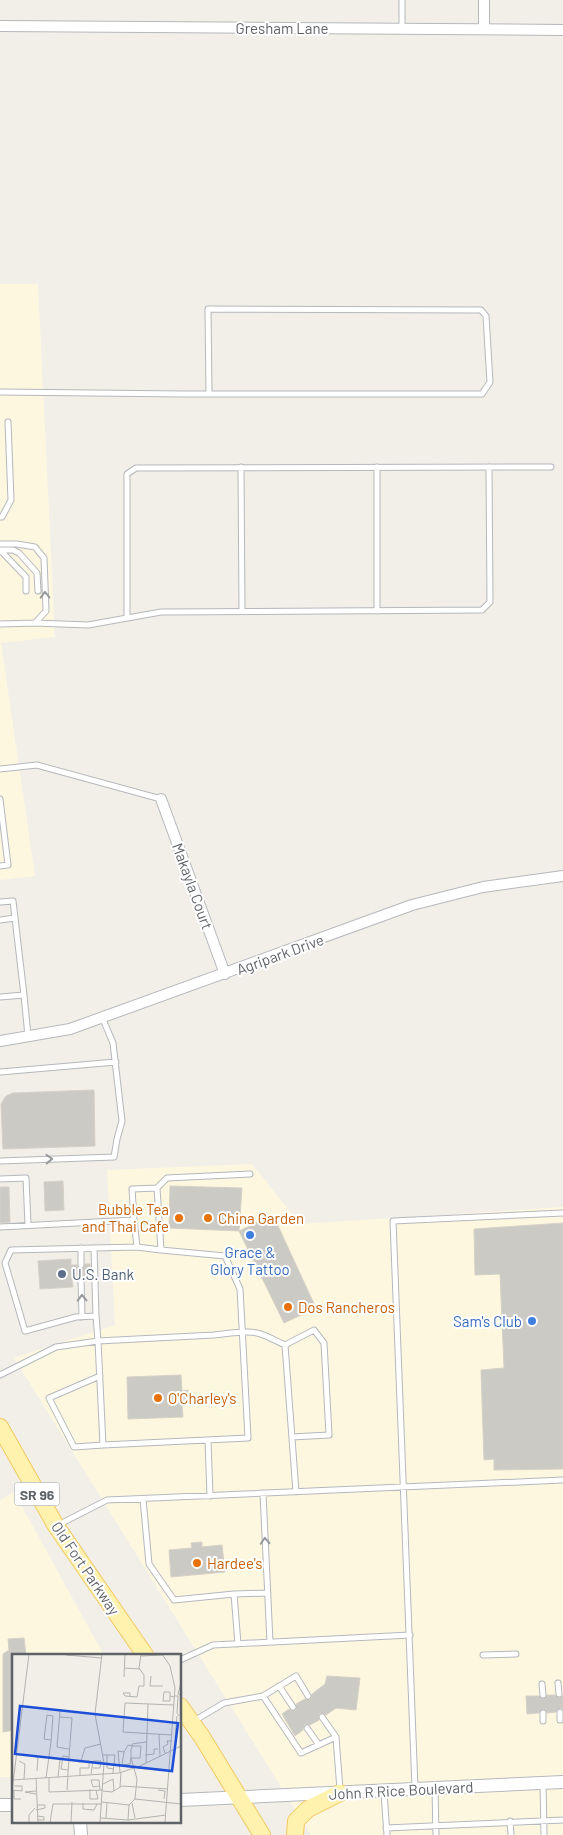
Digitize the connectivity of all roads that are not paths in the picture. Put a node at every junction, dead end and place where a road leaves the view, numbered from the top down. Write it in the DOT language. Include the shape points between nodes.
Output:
graph roads {
  1 [pos="402,0"];
  2 [pos="484,0"];
  3 [pos="0,26"];
  4 [pos="402,28"];
  5 [pos="484,29"];
  6 [pos="563,30"];
  7 [pos="0,392"];
  8 [pos="209,393"];
  9 [pos="8,422"];
  10 [pos="241,467"];
  11 [pos="377,467"];
  12 [pos="489,467"];
  13 [pos="551,467"];
  14 [pos="0,517"];
  15 [pos="0,544"];
  16 [pos="0,550"];
  17 [pos="26,591"];
  18 [pos="38,591"];
  19 [pos="242,611"];
  20 [pos="377,611"];
  21 [pos="127,618"];
  22 [pos="35,623"];
  23 [pos="0,624"];
  24 [pos="0,769"];
  25 [pos="0,799"];
  26 [pos="161,799"];
  27 [pos="0,866"];
  28 [pos="563,876"];
  29 [pos="0,902"];
  30 [pos="15,918"];
  31 [pos="0,920"];
  32 [pos="225,974"];
  33 [pos="24,995"];
  34 [pos="0,997"];
  35 [pos="102,1017"];
  36 [pos="28,1036"];
  37 [pos="0,1041"];
  38 [pos="116,1062"];
  39 [pos="0,1072"];
  40 [pos="0,1161"];
  41 [pos="250,1174"];
  42 [pos="0,1179"];
  43 [pos="157,1188"];
  44 [pos="563,1213"];
  45 [pos="134,1220"];
  46 [pos="28,1225"];
  47 [pos="0,1227"];
  48 [pos="137,1247"];
  49 [pos="81,1248"];
  50 [pos="94,1248"];
  51 [pos="162,1250"];
  52 [pos="81,1264"];
  53 [pos="82,1279"];
  54 [pos="82,1316"];
  55 [pos="96,1316"];
  56 [pos="242,1333"];
  57 [pos="98,1341"];
  58 [pos="286,1345"];
  59 [pos="0,1375"];
  60 [pos="100,1376"];
  61 [pos="0,1427"];
  62 [pos="292,1437"];
  63 [pos="208,1440"];
  64 [pos="103,1445"];
  65 [pos="563,1480"];
  66 [pos="404,1487"];
  67 [pos="296,1492"];
  68 [pos="263,1493"];
  69 [pos="210,1496"];
  70 [pos="143,1498"];
  71 [pos="56,1526"];
  72 [pos="268,1593"];
  73 [pos="234,1594"];
  74 [pos="410,1635"];
  75 [pos="270,1642"];
  76 [pos="238,1644"];
  77 [pos="144,1654"];
  78 [pos="516,1654"];
  79 [pos="483,1655"];
  80 [pos="181,1660"];
  81 [pos="558,1683"];
  82 [pos="542,1684"];
  83 [pos="279,1686"];
  84 [pos="559,1694"];
  85 [pos="263,1696"];
  86 [pos="308,1696"];
  87 [pos="543,1696"];
  88 [pos="181,1707"];
  89 [pos="293,1707"];
  90 [pos="560,1712"];
  91 [pos="543,1713"];
  92 [pos="322,1717"];
  93 [pos="560,1720"];
  94 [pos="543,1721"];
  95 [pos="192,1722"];
  96 [pos="307,1728"];
  97 [pos="336,1737"];
  98 [pos="319,1746"];
  99 [pos="563,1782"];
  100 [pos="543,1783"];
  101 [pos="435,1789"];
  102 [pos="415,1790"];
  103 [pos="384,1791"];
  104 [pos="340,1794"];
  105 [pos="240,1798"];
  106 [pos="181,1800"];
  107 [pos="563,1820"];
  108 [pos="510,1821"];
  109 [pos="544,1821"];
  110 [pos="80,1822"];
  111 [pos="436,1825"];
  112 [pos="386,1828"];
  113 [pos="81,1835"];
  114 [pos="262,1835"];
  115 [pos="295,1835"];
  116 [pos="387,1835"];
  117 [pos="436,1835"];
  118 [pos="511,1835"];
  119 [pos="544,1835"];
  1 -- 4 [label="lane"];
  2 -- 5 [label="street"];
  3 -- 4 [label="street, Gresham Lane"];
  4 -- 5 [label="street, Gresham Lane"];
  5 -- 6 [label="street, Gresham Lane"];
  7 -- 8 [label="lane"];
  8 -- 8 [label="lane" via="482,394 490,382 486,316 481,310 208,309"];
  9 -- 14 [label="lane" via="11,500"];
  10 -- 11 [label="lane"];
  10 -- 19 [label="lane"];
  10 -- 21 [label="lane" via="136,468 127,474"];
  11 -- 12 [label="lane"];
  11 -- 20 [label="lane"];
  12 -- 13 [label="lane"];
  12 -- 20 [label="lane" via="490,602 482,610"];
  22 -- 15 [label="lane, one-way" via="46,611 44,558 35,547"];
  16 -- 17 [label="lane" via="26,577"];
  16 -- 18 [label="lane" via="19,553 37,573"];
  19 -- 20 [label="lane"];
  19 -- 21 [label="lane" via="160,612"];
  21 -- 22 [label="lane" via="88,625"];
  22 -- 23 [label="lane"];
  24 -- 26 [label="lane" via="37,765"];
  25 -- 27 [label="lane" via="8,865"];
  26 -- 32 [label="street, Makayla Court"];
  28 -- 32 [label="street, Agripark Drive" via="483,887 412,905"];
  29 -- 30 [label="lane" via="13,901"];
  30 -- 31 [label="lane"];
  30 -- 33 [label="lane"];
  32 -- 35 [label="street, Agripark Drive"];
  33 -- 34 [label="lane"];
  33 -- 36 [label="lane"];
  35 -- 36 [label="street, Agripark Drive" via="70,1029"];
  35 -- 38 [label="lane" via="113,1043"];
  36 -- 37 [label="street, Agripark Drive"];
  38 -- 39 [label="lane"];
  40 -- 38 [label="lane, one-way" via="114,1157 122,1121"];
  41 -- 43 [label="lane" via="167,1178"];
  42 -- 46 [label="lane" via="26,1178"];
  43 -- 45 [label="lane" via="132,1189"];
  43 -- 51 [label="lane"];
  44 -- 66 [label="lane" via="394,1221"];
  45 -- 46 [label="lane"];
  45 -- 48 [label="lane"];
  46 -- 47 [label="lane"];
  48 -- 50 [label="lane"];
  48 -- 51 [label="lane"];
  49 -- 50 [label="lane"];
  49 -- 52 [label="lane"];
  49 -- 54 [label="lane" via="11,1250 5,1263 25,1332"];
  50 -- 55 [label="lane"];
  51 -- 56 [label="lane" via="225,1256 240,1289"];
  54 -- 53 [label="lane, one-way"];
  54 -- 55 [label="lane"];
  55 -- 57 [label="lane"];
  56 -- 57 [label="lane"];
  56 -- 58 [label="lane" via="256,1333"];
  56 -- 63 [label="lane" via="248,1438"];
  57 -- 59 [label="lane" via="56,1347"];
  57 -- 60 [label="lane"];
  58 -- 62 [label="lane"];
  58 -- 62 [label="lane" via="314,1330 324,1343 329,1435"];
  60 -- 64 [label="lane"];
  60 -- 64 [label="lane" via="49,1398 74,1447"];
  61 -- 71 [label="main road, Old Fort Parkway / SR 96"];
  62 -- 67 [label="lane"];
  63 -- 64 [label="lane"];
  63 -- 69 [label="lane"];
  65 -- 66 [label="lane"];
  66 -- 67 [label="lane"];
  66 -- 74 [label="lane"];
  67 -- 68 [label="lane"];
  68 -- 69 [label="lane"];
  72 -- 68 [label="lane, one-way"];
  69 -- 70 [label="lane"];
  70 -- 71 [label="lane" via="107,1500"];
  70 -- 73 [label="lane" via="149,1564 174,1600"];
  71 -- 77 [label="main road, Old Fort Parkway / SR 96"];
  72 -- 73 [label="lane"];
  72 -- 75 [label="lane"];
  73 -- 76 [label="lane"];
  74 -- 75 [label="lane"];
  74 -- 102 [label="lane"];
  75 -- 76 [label="lane"];
  76 -- 80 [label="lane" via="213,1645"];
  78 -- 79 [label="lane"];
  81 -- 84 [label="lane"];
  82 -- 87 [label="lane"];
  83 -- 85 [label="lane"];
  83 -- 86 [label="lane" via="296,1676"];
  83 -- 89 [label="lane"];
  85 -- 95 [label="lane" via="224,1703"];
  85 -- 98 [label="lane" via="301,1753"];
  88 -- 95 [label="main road"];
  90 -- 93 [label="lane"];
  91 -- 94 [label="lane"];
  92 -- 97 [label="lane"];
  95 -- 105 [label="main road"];
  96 -- 98 [label="lane"];
  97 -- 98 [label="lane"];
  97 -- 104 [label="lane"];
  99 -- 100 [label="street, John R Rice Boulevard"];
  100 -- 101 [label="street, John R Rice Boulevard"];
  100 -- 109 [label="lane"];
  101 -- 102 [label="street, John R Rice Boulevard"];
  101 -- 111 [label="lane"];
  102 -- 103 [label="street, John R Rice Boulevard"];
  103 -- 104 [label="street, John R Rice Boulevard"];
  103 -- 112 [label="lane"];
  104 -- 105 [label="street, John R Rice Boulevard"];
  104 -- 115 [label="main road" via="308,1809 296,1821"];
  105 -- 106 [label="street, John R Rice Boulevard"];
  105 -- 114 [label="main road"];
  107 -- 109 [label="lane"];
  108 -- 109 [label="lane"];
  108 -- 111 [label="lane"];
  108 -- 118 [label="lane"];
  109 -- 119 [label="lane"];
  110 -- 113 [label="street"];
  111 -- 112 [label="lane"];
  111 -- 117 [label="lane"];
  112 -- 116 [label="lane"];
}
